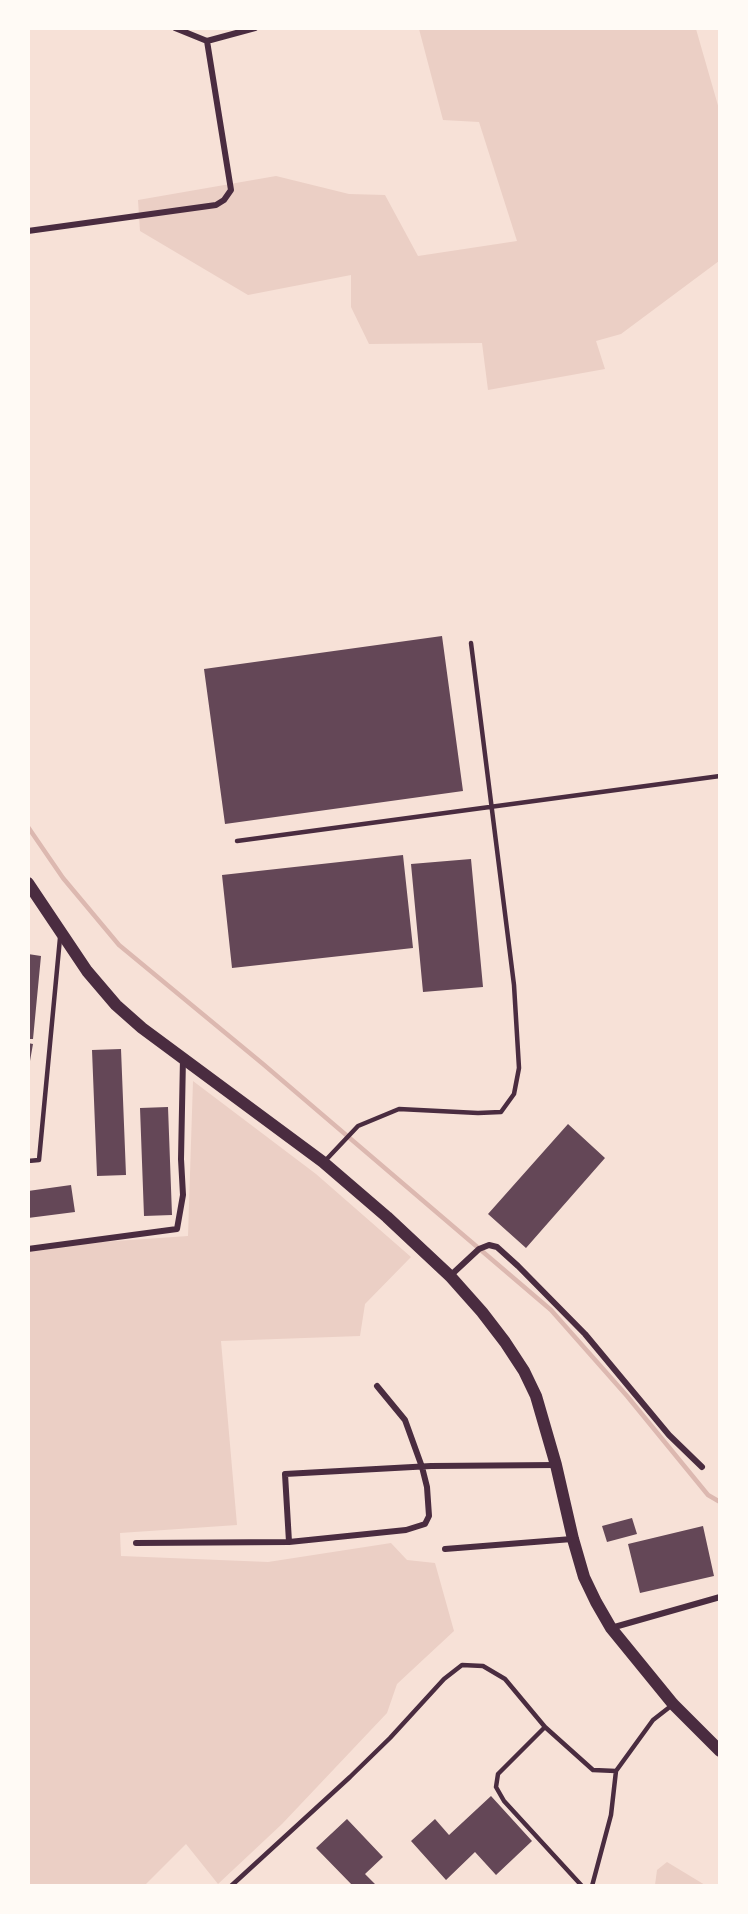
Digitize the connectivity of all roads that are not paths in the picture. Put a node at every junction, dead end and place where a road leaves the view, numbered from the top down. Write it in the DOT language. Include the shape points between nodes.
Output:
graph roads {
  1 [pos="175,28"];
  2 [pos="255,28"];
  3 [pos="207,41"];
  4 [pos="28,231"];
  5 [pos="471,643"];
  6 [pos="720,776"];
  7 [pos="492,808"];
  8 [pos="237,842"];
  9 [pos="28,883"];
  10 [pos="61,933"];
  11 [pos="183,1058"];
  12 [pos="28,1161"];
  13 [pos="323,1162"];
  14 [pos="28,1249"];
  15 [pos="450,1276"];
  16 [pos="377,1386"];
  17 [pos="556,1465"];
  18 [pos="422,1467"];
  19 [pos="702,1467"];
  20 [pos="573,1539"];
  21 [pos="289,1542"];
  22 [pos="135,1543"];
  23 [pos="445,1549"];
  24 [pos="720,1597"];
  25 [pos="611,1628"];
  26 [pos="673,1704"];
  27 [pos="545,1727"];
  28 [pos="720,1751"];
  29 [pos="616,1771"];
  30 [pos="231,1886"];
  31 [pos="582,1886"];
  32 [pos="592,1886"];
  1 -- 3 [label="street"];
  2 -- 3 [label="street"];
  3 -- 4 [label="street" via="231,190 224,200 216,205"];
  5 -- 7 [label="lane"];
  6 -- 7 [label="lane"];
  7 -- 8 [label="lane"];
  7 -- 13 [label="lane" via="514,985 519,1068 514,1094 501,1112 399,1108 352,1131"];
  9 -- 10 [label="main road"];
  10 -- 11 [label="main road" via="116,1005"];
  10 -- 12 [label="lane" via="39,1160"];
  11 -- 13 [label="main road"];
  11 -- 14 [label="street" via="183,1194 177,1229"];
  13 -- 15 [label="main road"];
  15 -- 17 [label="main road" via="506,1342 524,1371 543,1417"];
  15 -- 19 [label="street" via="479,1249 497,1247 576,1325 669,1435"];
  16 -- 18 [label="street" via="405,1420"];
  17 -- 18 [label="street"];
  17 -- 20 [label="main road"];
  18 -- 21 [label="street" via="429,1516 425,1524 406,1530"];
  18 -- 21 [label="street" via="285,1474"];
  20 -- 23 [label="street"];
  20 -- 25 [label="main road" via="584,1577"];
  21 -- 22 [label="street"];
  24 -- 25 [label="street"];
  25 -- 26 [label="main road"];
  26 -- 28 [label="main road"];
  26 -- 29 [label="lane" via="653,1720"];
  27 -- 29 [label="lane" via="593,1770"];
  27 -- 30 [label="lane" via="505,1679 483,1666 462,1665 350,1777"];
  27 -- 31 [label="lane" via="498,1774 496,1787 504,1801"];
  29 -- 32 [label="lane" via="611,1815"];
}
